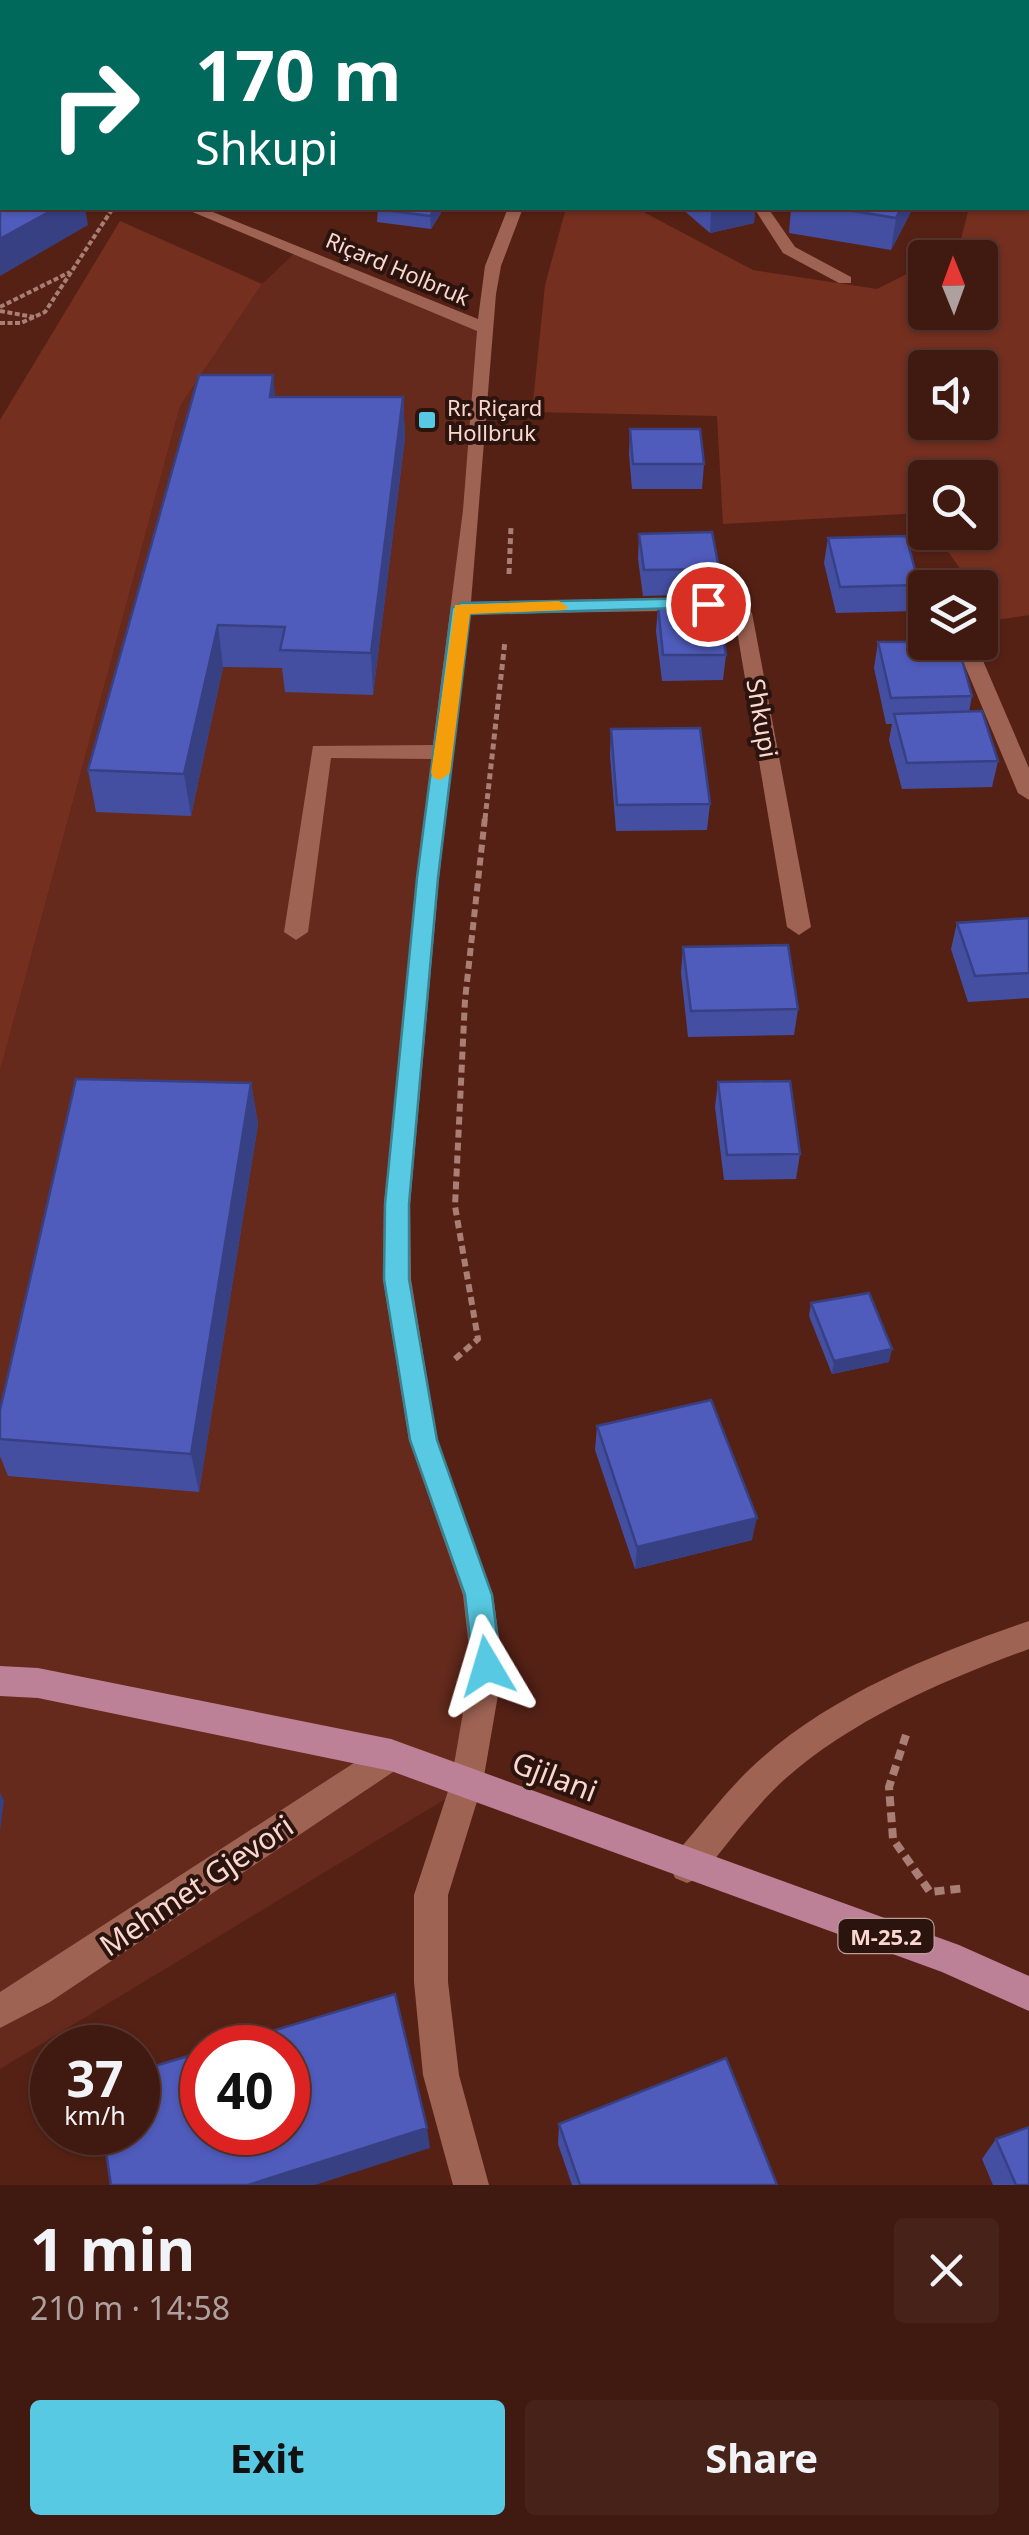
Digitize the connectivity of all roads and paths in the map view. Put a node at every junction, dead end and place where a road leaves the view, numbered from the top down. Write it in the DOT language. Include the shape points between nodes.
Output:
graph roads {
  1 [pos="111,210"];
  2 [pos="199,210"];
  3 [pos="515,210"];
  4 [pos="762,210"];
  5 [pos="70,272"];
  6 [pos="844,280"];
  7 [pos="0,309"];
  8 [pos="35,317"];
  9 [pos="0,323"];
  10 [pos="485,328"];
  11 [pos="512,516"];
  12 [pos="461,608"];
  13 [pos="508,608"];
  14 [pos="973,660"];
  15 [pos="443,752"];
  16 [pos="1029,792"];
  17 [pos="799,927"];
  18 [pos="296,932"];
  19 [pos="415,1394"];
  20 [pos="1029,1636"];
  21 [pos="0,1666"];
  22 [pos="0,1681"];
  23 [pos="38,1683"];
  24 [pos="918,1726"];
  25 [pos="391,1755"];
  26 [pos="467,1782"];
  27 [pos="688,1866"];
  28 [pos="966,1888"];
  29 [pos="1029,1994"];
  30 [pos="0,2012"];
  31 [pos="471,2185"];
  1 -- 5 [label="path"];
  2 -- 10 [label="street, Riçard Holbruk" via="244,222"];
  3 -- 10 [label="street" via="493,266"];
  4 -- 6 [label="street" via="790,250"];
  5 -- 7 [label="path"];
  5 -- 8 [label="path"];
  7 -- 8 [label="path"];
  8 -- 9 [label="path"];
  10 -- 12 [label="street"];
  11 -- 13 [label="path"];
  12 -- 13 [label="street, Shkupi"];
  12 -- 15 [label="street"];
  13 -- 17 [label="street, Shkupi" via="721,604 741,610"];
  13 -- 19 [label="path" via="465,1000 455,1206 478,1338"];
  14 -- 16 [label="street"];
  15 -- 18 [label="street" via="320,751"];
  15 -- 19 [label="street" via="397,1204 397,1279"];
  19 -- 26 [label="street" via="424,1440 478,1595 487,1666"];
  20 -- 27 [label="street" via="854,1713 776,1768"];
  21 -- 23 [label="main road, Gjilani"];
  22 -- 23 [label="main road, Gjilani"];
  23 -- 25 [label="main road, Gjilani"];
  24 -- 28 [label="path" via="905,1736 889,1787 893,1839 930,1892"];
  25 -- 26 [label="main road, Gjilani"];
  25 -- 30 [label="street, Mehmet Gjevori"];
  26 -- 27 [label="main road, Gjilani"];
  26 -- 31 [label="street" via="431,1895 431,1982 442,2075"];
  27 -- 29 [label="main road, Gjilani / M-25.2" via="947,1957"];
}
